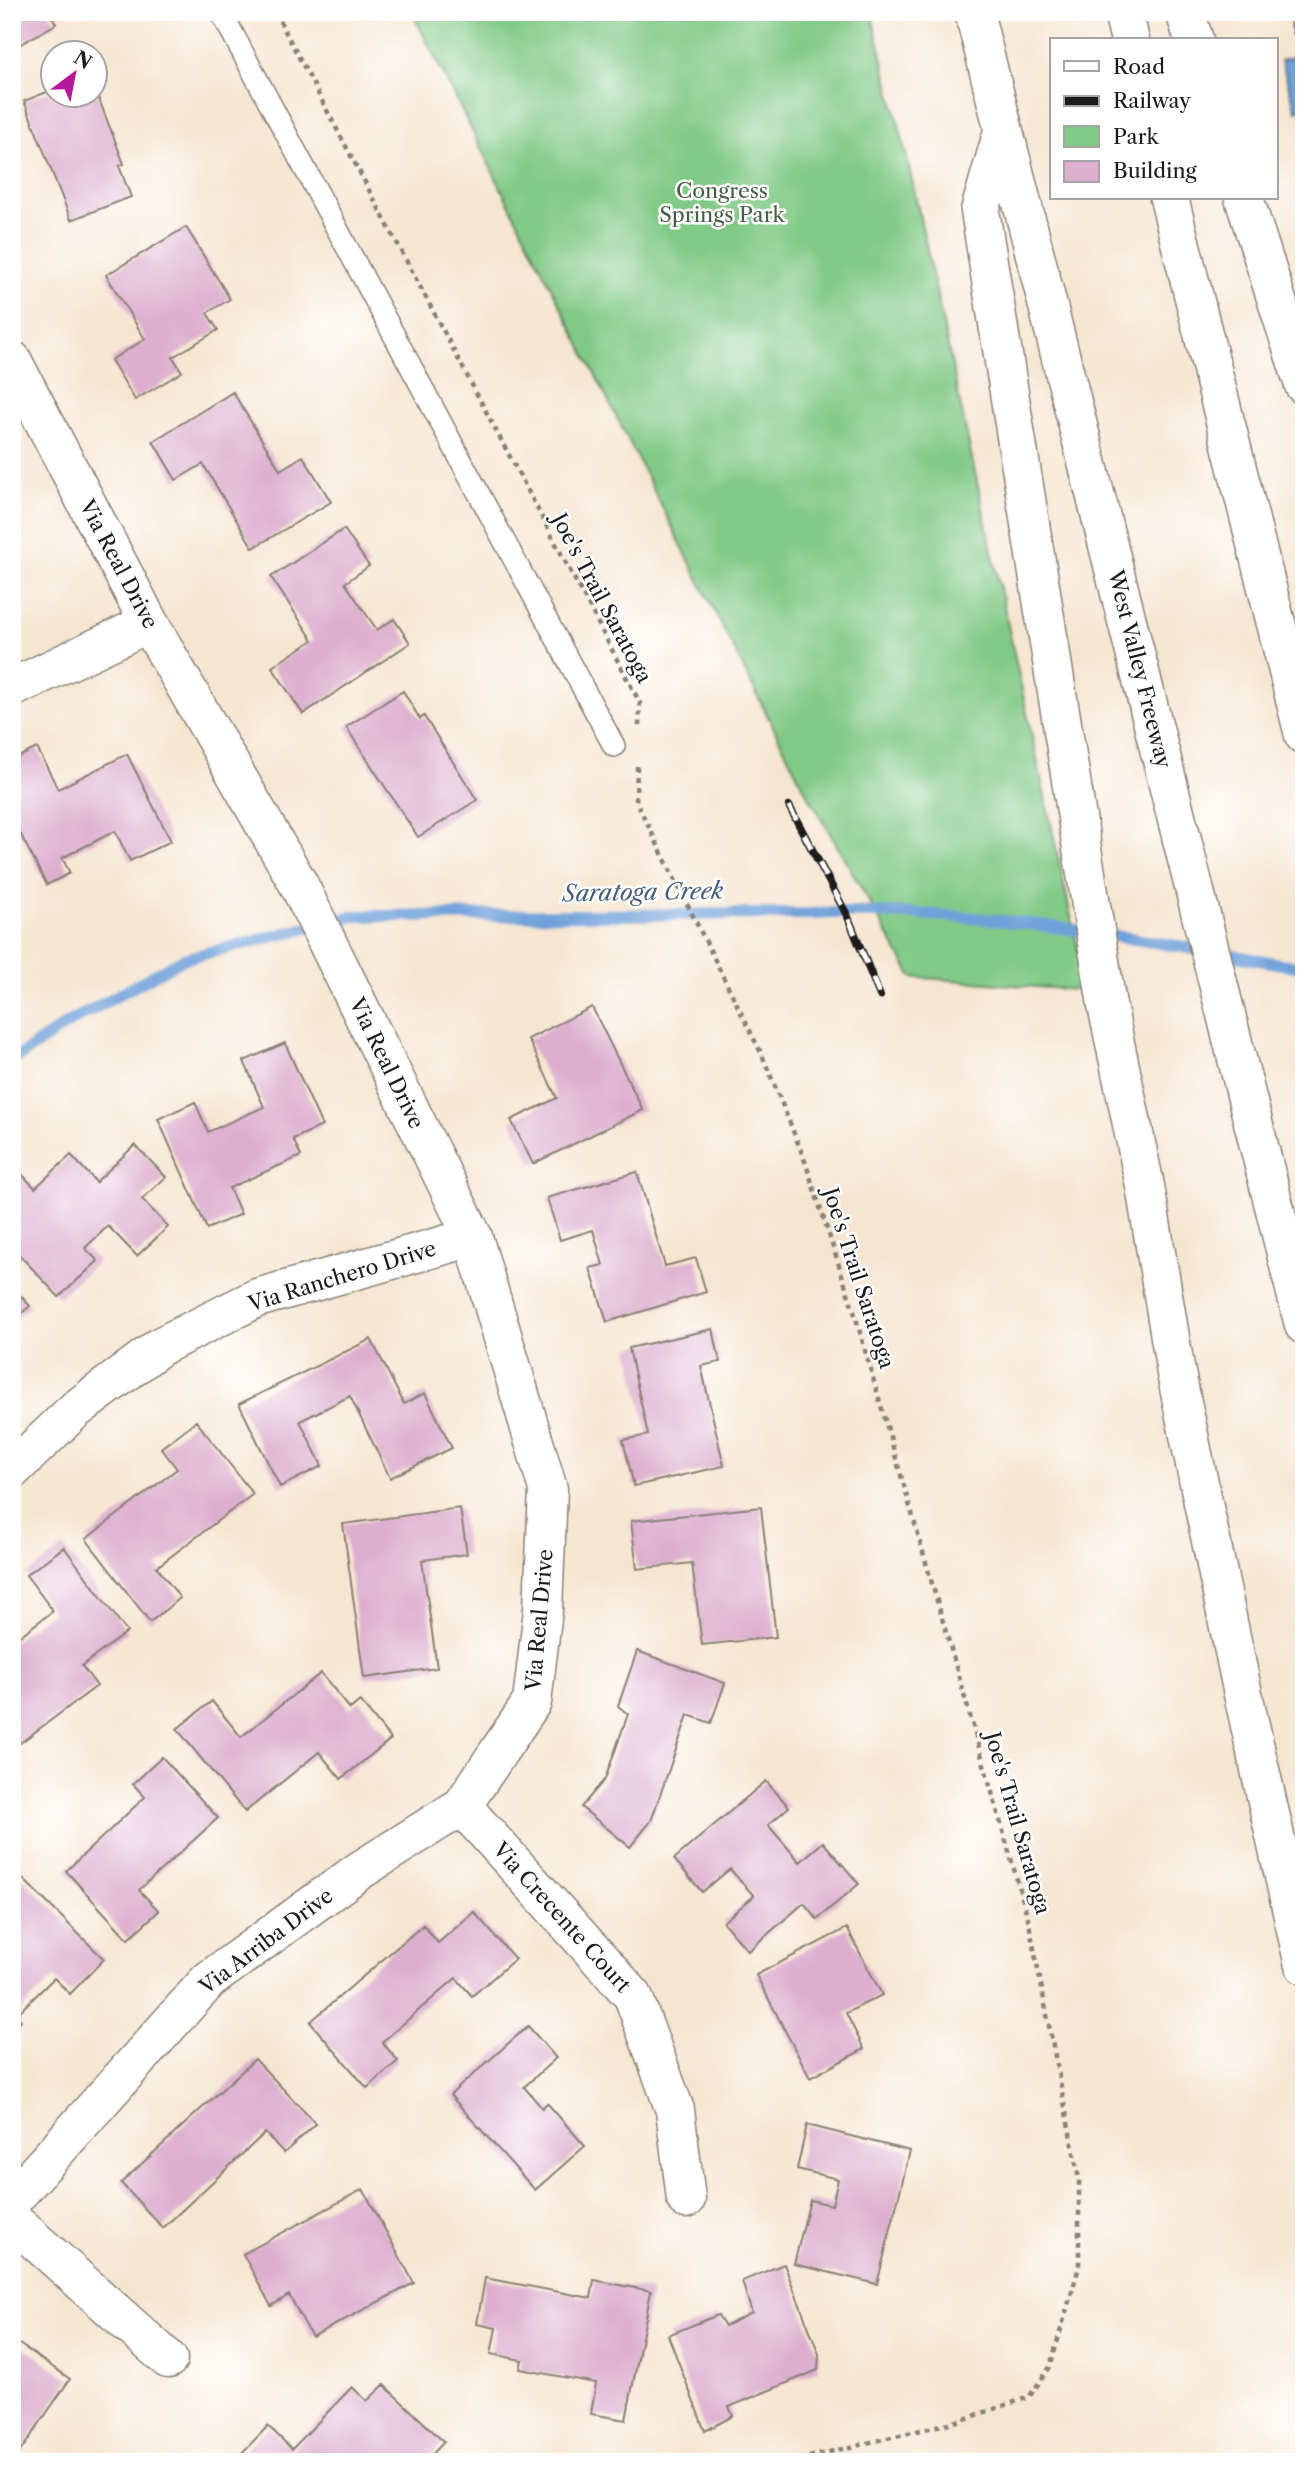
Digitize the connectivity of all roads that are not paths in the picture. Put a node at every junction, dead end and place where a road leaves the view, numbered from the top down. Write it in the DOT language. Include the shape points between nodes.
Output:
graph roads {
  1 [pos="221,12"];
  2 [pos="974,12"];
  3 [pos="1123,12"];
  4 [pos="1185,12"];
  5 [pos="1130,38"];
  6 [pos="1193,38"];
  7 [pos="1003,131"];
  8 [pos="1170,200"];
  9 [pos="1245,200"];
  10 [pos="12,360"];
  11 [pos="1304,385"];
  12 [pos="149,623"];
  13 [pos="12,688"];
  14 [pos="1304,735"];
  15 [pos="614,746"];
  16 [pos="473,1237"];
  17 [pos="1304,1325"];
  18 [pos="12,1470"];
  19 [pos="461,1807"];
  20 [pos="1304,1965"];
  21 [pos="686,2199"];
  22 [pos="12,2200"];
  23 [pos="12,2220"];
  24 [pos="168,2359"];
  1 -- 15 [label="lane"];
  2 -- 7 [label="main road, West Valley Freeway"];
  3 -- 5 [label="main road"];
  4 -- 6 [label="main road"];
  7 -- 17 [label="main road, West Valley Freeway"];
  7 -- 20 [label="main road" via="980,211 1107,1005 1145,1186 1176,1373"];
  8 -- 14 [label="main road"];
  9 -- 11 [label="main road"];
  10 -- 12 [label="main road, Via Real Drive"];
  12 -- 13 [label="main road"];
  12 -- 16 [label="main road, Via Real Drive" via="298,883"];
  16 -- 18 [label="main road, Via Ranchero Drive" via="257,1298 162,1346 75,1409"];
  16 -- 19 [label="main road, Via Real Drive" via="548,1489 543,1610 532,1702"];
  19 -- 21 [label="main road, Via Crecente Court" via="633,1996 675,2110"];
  19 -- 22 [label="main road, Via Arriba Drive" via="359,1871 209,1980"];
  23 -- 24 [label="main road"];
}
